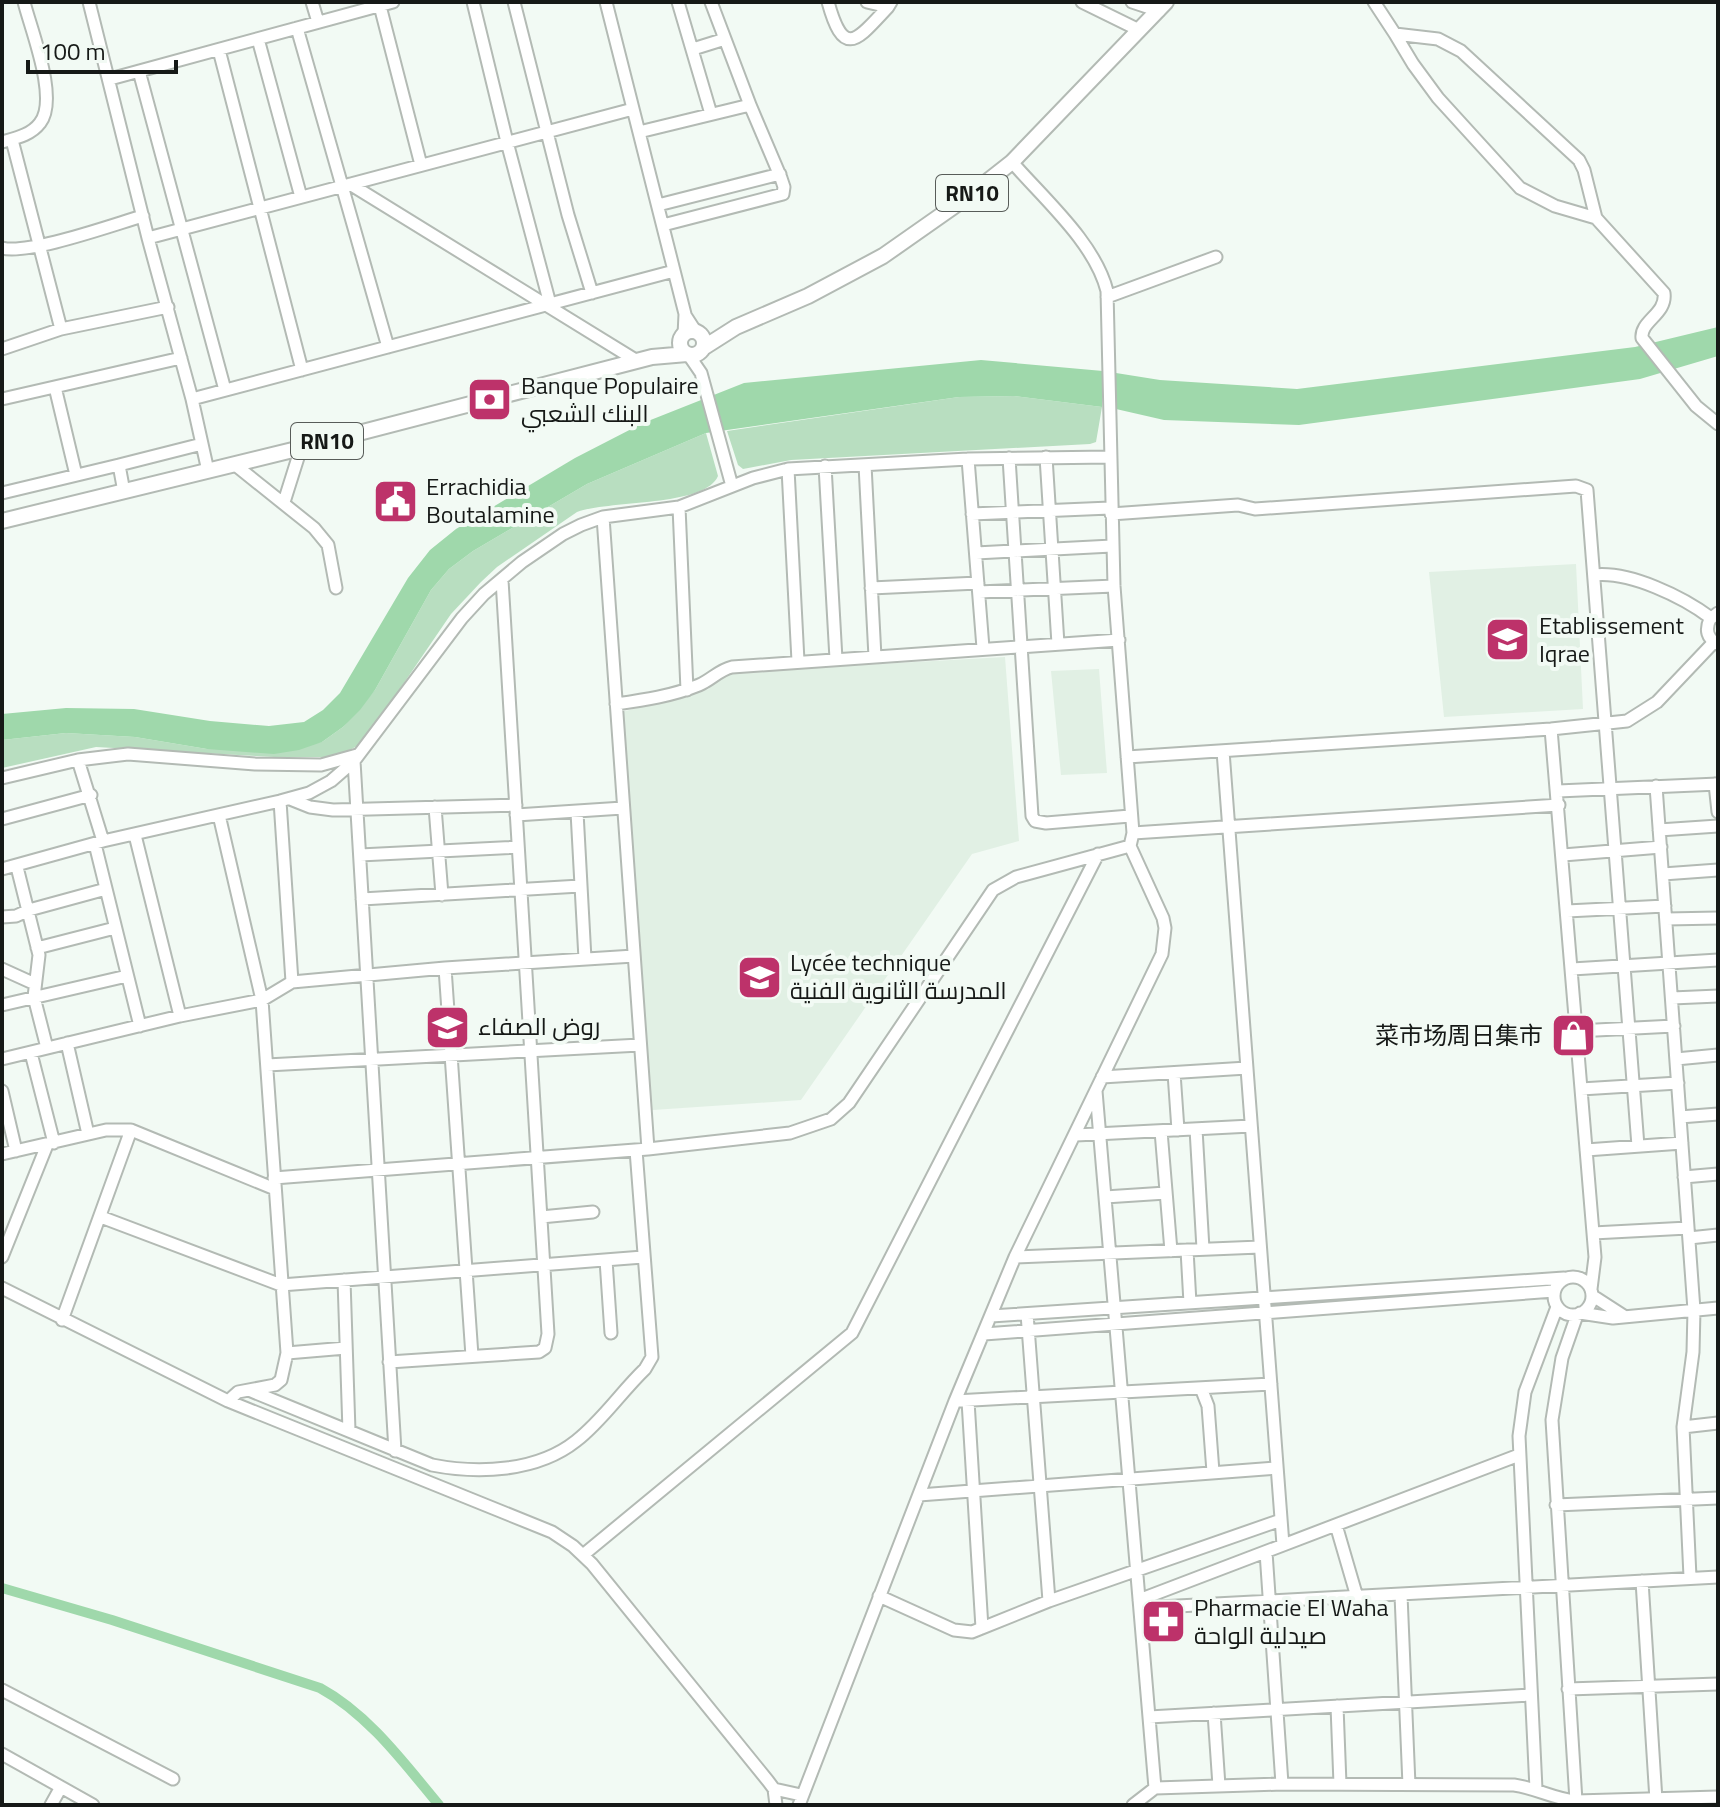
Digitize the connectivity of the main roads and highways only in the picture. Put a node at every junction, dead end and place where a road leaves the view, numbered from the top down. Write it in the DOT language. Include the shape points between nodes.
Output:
graph roads {
  1 [pos="1162,6"];
  2 [pos="2,521"];
  1 -- 2 [label="main road, RN10" via="1012,162 883,256 808,296 644,359"];
}
